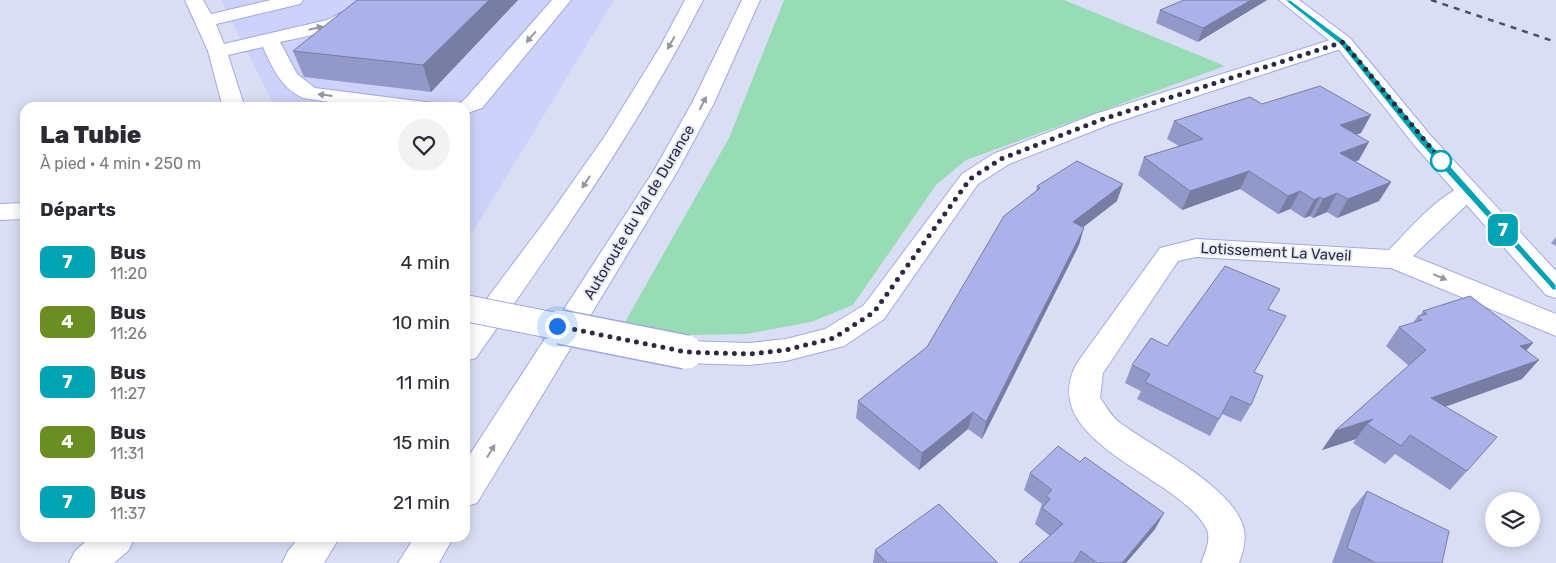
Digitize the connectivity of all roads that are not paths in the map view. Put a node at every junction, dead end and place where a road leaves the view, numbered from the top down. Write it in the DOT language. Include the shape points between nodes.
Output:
graph roads {
  1 [pos="194,0"];
  2 [pos="294,0"];
  3 [pos="380,0"];
  4 [pos="562,0"];
  5 [pos="694,0"];
  6 [pos="752,0"];
  7 [pos="1288,0"];
  8 [pos="206,21"];
  9 [pos="268,39"];
  10 [pos="1343,42"];
  11 [pos="217,52"];
  12 [pos="233,102"];
  13 [pos="376,102"];
  14 [pos="470,105"];
  15 [pos="1468,192"];
  16 [pos="0,212"];
  17 [pos="20,212"];
  18 [pos="1395,258"];
  19 [pos="1556,288"];
  20 [pos="470,309"];
  21 [pos="1556,326"];
  22 [pos="470,343"];
  23 [pos="470,484"];
  24 [pos="112,542"];
  25 [pos="318,542"];
  26 [pos="432,542"];
  27 [pos="88,563"];
  28 [pos="301,563"];
  29 [pos="417,563"];
  30 [pos="1220,563"];
  1 -- 8 [label="main road"];
  2 -- 8 [label="main road"];
  9 -- 3 [label="main road, one-way" via="333,24"];
  4 -- 14 [label="main road, one-way"];
  5 -- 22 [label="main road, one-way" via="641,98 581,190"];
  23 -- 6 [label="main road, Autoroute du Val de Durance, one-way" via="665,172 703,103"];
  7 -- 10 [label="main road"];
  8 -- 11 [label="main road"];
  9 -- 11 [label="main road"];
  13 -- 9 [label="main road, one-way" via="299,90"];
  10 -- 15 [label="main road"];
  10 -- 20 [label="main road, bridge" via="1103,119 1001,159 970,179 874,312 834,338 786,350 749,354 686,352"];
  11 -- 12 [label="main road"];
  15 -- 18 [label="main road"];
  15 -- 19 [label="main road"];
  16 -- 17 [label="main road"];
  18 -- 21 [label="main road, Lotissement La Vaveil, one-way"];
  18 -- 30 [label="main road, Lotissement La Vaveil" via="1196,248 1170,254 1088,371 1084,400 1105,430 1209,503 1226,529 1226,548"];
  24 -- 27 [label="main road"];
  25 -- 28 [label="main road"];
  26 -- 29 [label="main road"];
}
